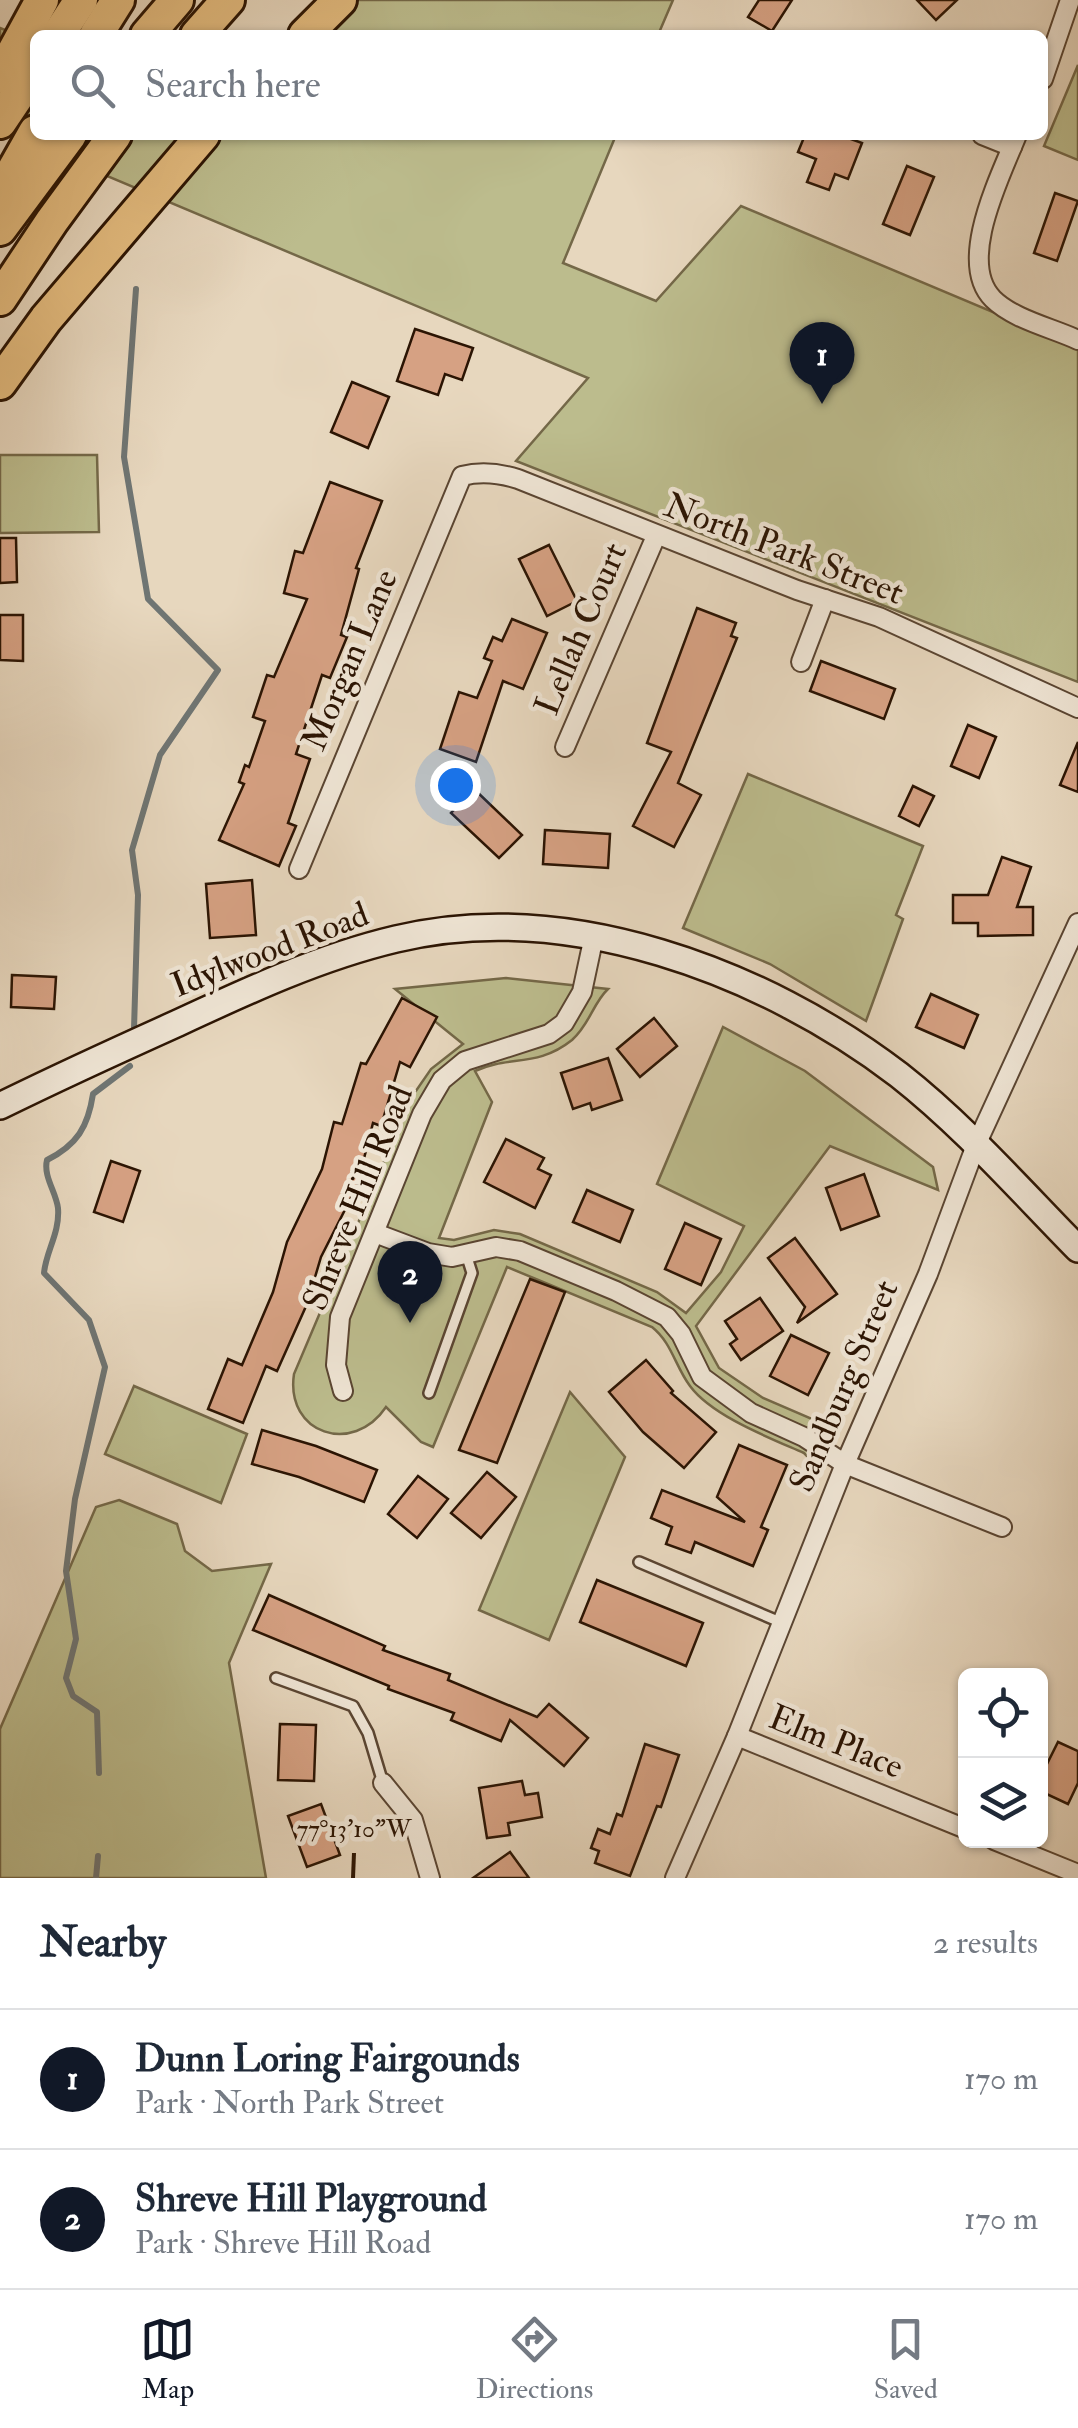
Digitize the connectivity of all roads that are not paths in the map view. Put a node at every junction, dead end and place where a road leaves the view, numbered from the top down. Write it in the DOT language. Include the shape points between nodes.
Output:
graph roads {
  1 [pos="42,0"];
  2 [pos="81,0"];
  3 [pos="118,0"];
  4 [pos="178,0"];
  5 [pos="228,0"];
  6 [pos="340,0"];
  7 [pos="1070,0"];
  8 [pos="61,30"];
  9 [pos="99,30"];
  10 [pos="151,30"];
  11 [pos="201,30"];
  12 [pos="309,30"];
  13 [pos="1048,64"];
  14 [pos="0,77"];
  15 [pos="30,77"];
  16 [pos="0,122"];
  17 [pos="30,140"];
  18 [pos="66,140"];
  19 [pos="111,140"];
  20 [pos="199,140"];
  21 [pos="1015,141"];
  22 [pos="0,194"];
  23 [pos="0,229"];
  24 [pos="0,300"];
  25 [pos="1078,340"];
  26 [pos="0,382"];
  27 [pos="462,476"];
  28 [pos="656,536"];
  29 [pos="825,600"];
  30 [pos="801,662"];
  31 [pos="1078,708"];
  32 [pos="565,747"];
  33 [pos="298,869"];
  34 [pos="1078,923"];
  35 [pos="594,936"];
  36 [pos="0,1106"];
  37 [pos="976,1145"];
  38 [pos="375,1234"];
  39 [pos="1078,1249"];
  40 [pos="466,1254"];
  41 [pos="344,1391"];
  42 [pos="429,1393"];
  43 [pos="845,1464"];
  44 [pos="1002,1528"];
  45 [pos="639,1562"];
  46 [pos="780,1622"];
  47 [pos="276,1678"];
  48 [pos="737,1736"];
  49 [pos="383,1783"];
  50 [pos="958,1826"];
  51 [pos="1014,1848"];
  52 [pos="1078,1874"];
  53 [pos="430,1878"];
  54 [pos="675,1878"];
  1 -- 14 [label="highway"];
  2 -- 8 [label="highway"];
  3 -- 9 [label="highway"];
  4 -- 10 [label="highway"];
  5 -- 11 [label="highway"];
  6 -- 12 [label="highway"];
  7 -- 13 [label="street"];
  15 -- 16 [label="highway"];
  17 -- 22 [label="highway"];
  18 -- 23 [label="highway"];
  19 -- 24 [label="highway"];
  20 -- 26 [label="highway"];
  21 -- 25 [label="street" via="986,218 978,274 994,301"];
  27 -- 28 [label="street, North Park Street" via="510,476"];
  27 -- 33 [label="street, Morgan Lane"];
  28 -- 29 [label="street, North Park Street"];
  28 -- 32 [label="street, Lellah Court"];
  29 -- 30 [label="street"];
  29 -- 31 [label="street, North Park Street" via="879,617"];
  34 -- 37 [label="street, Sandburg Street"];
  35 -- 36 [label="main road, Idylwood Road" via="452,929 350,950"];
  35 -- 37 [label="main road, Idylwood Road" via="707,969 810,1018 900,1077"];
  35 -- 38 [label="street, Shreve Hill Road" via="582,992 564,1023 465,1061 442,1080"];
  37 -- 39 [label="main road, Idylwood Road"];
  37 -- 43 [label="street, Sandburg Street"];
  38 -- 40 [label="street" via="428,1253"];
  38 -- 41 [label="street, Shreve Hill Road" via="336,1330"];
  40 -- 42 [label="lane" via="470,1281"];
  40 -- 43 [label="street" via="496,1247 520,1251 667,1317 718,1392"];
  43 -- 44 [label="street"];
  43 -- 46 [label="street, Sandburg Street"];
  45 -- 46 [label="lane"];
  46 -- 48 [label="street, Sandburg Street"];
  47 -- 49 [label="lane" via="354,1706"];
  48 -- 50 [label="street, Elm Place"];
  48 -- 54 [label="street, Sandburg Street"];
  49 -- 53 [label="street" via="413,1820"];
  51 -- 52 [label="street"];
}
